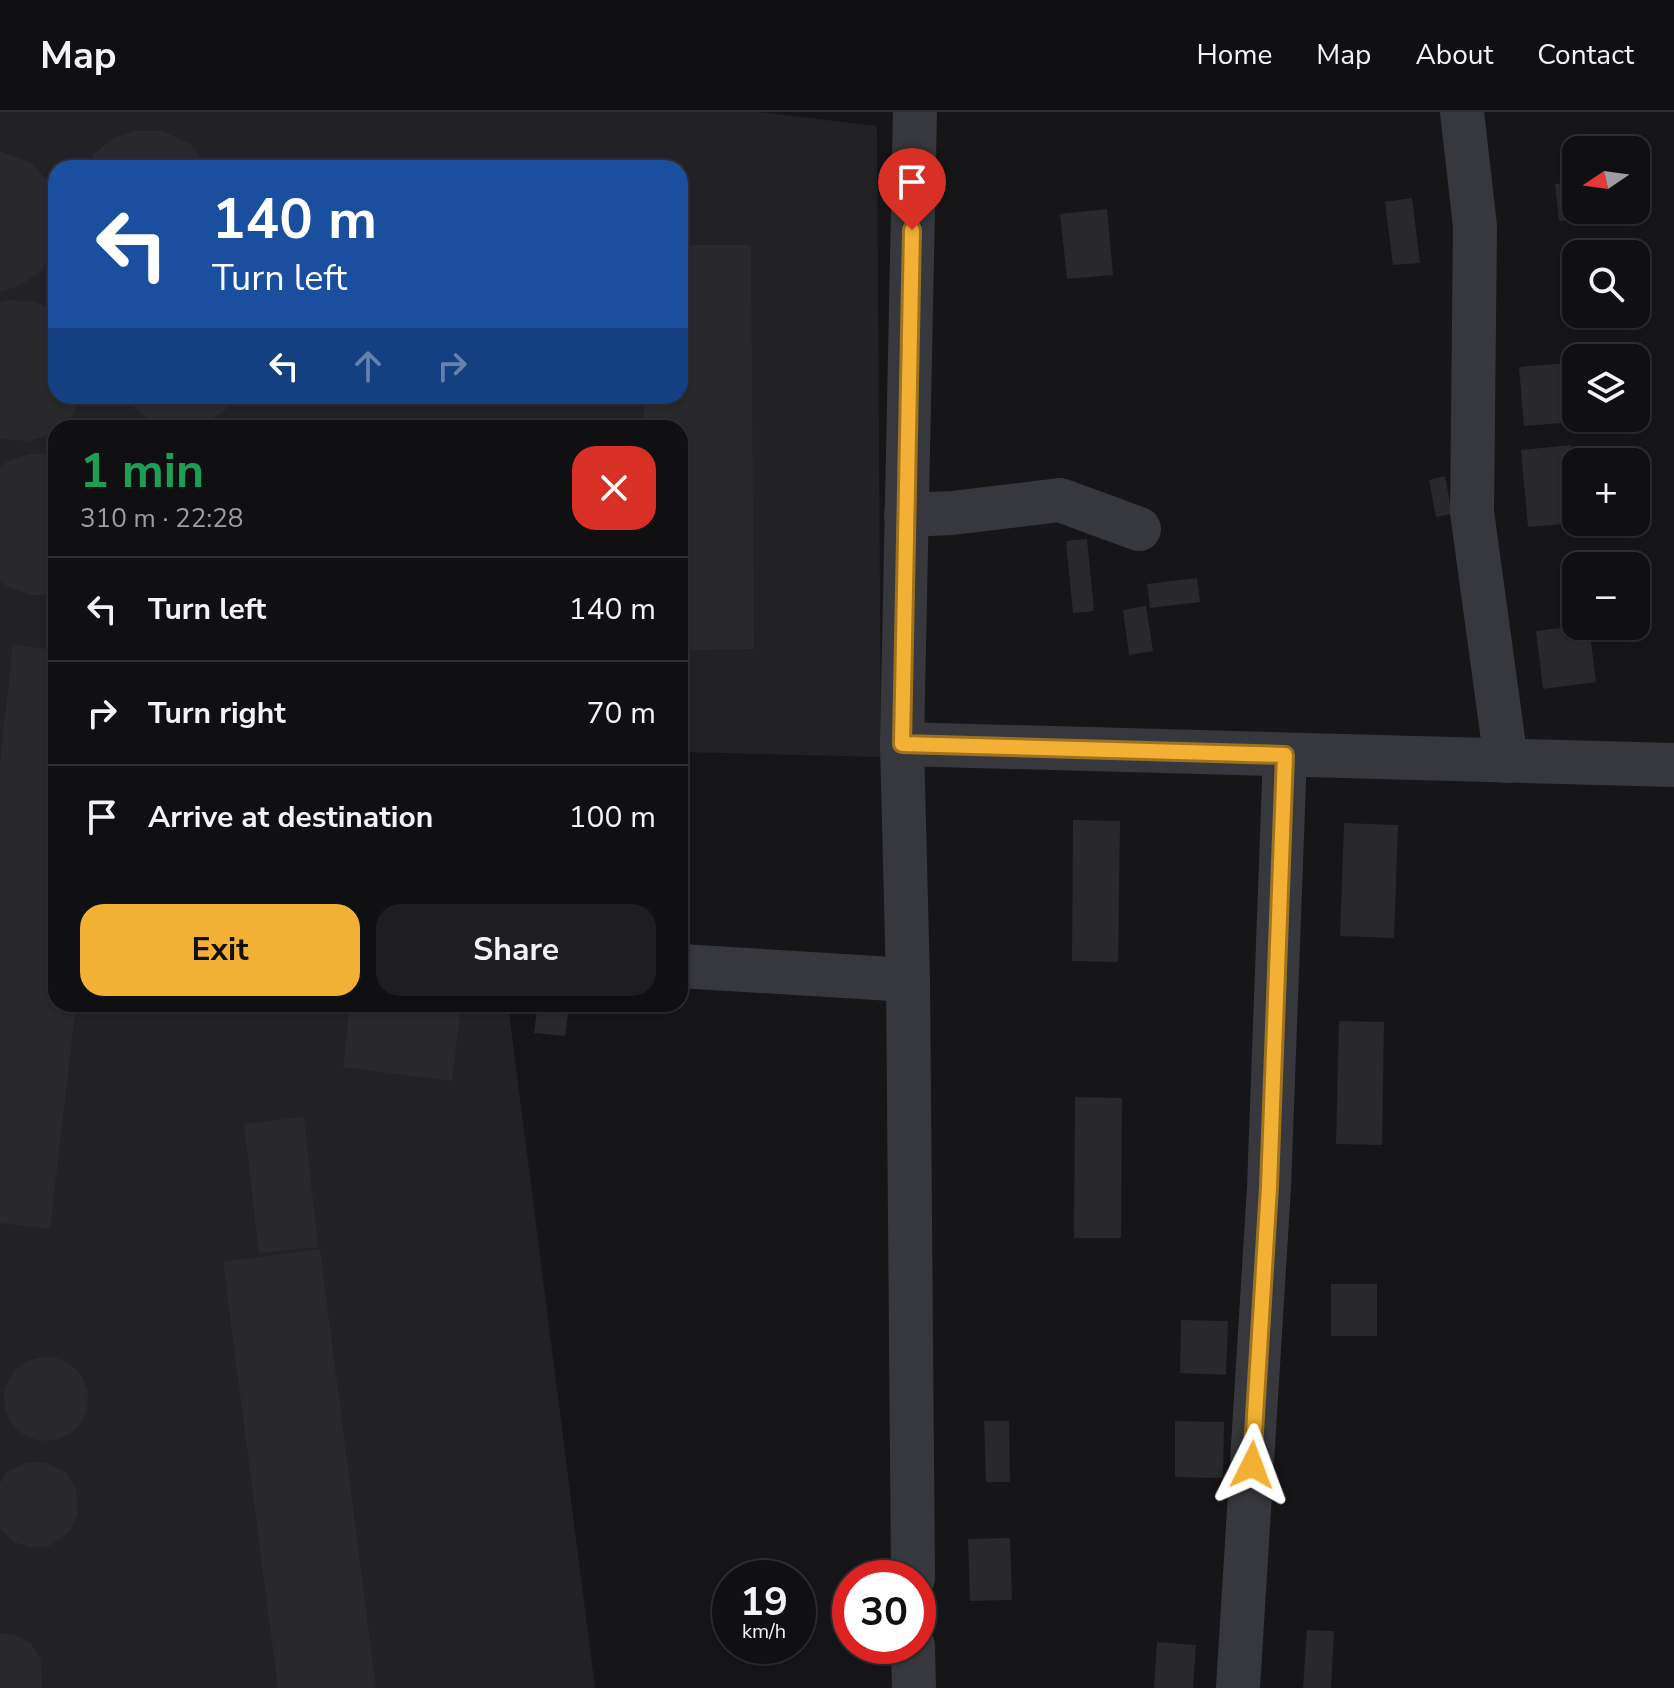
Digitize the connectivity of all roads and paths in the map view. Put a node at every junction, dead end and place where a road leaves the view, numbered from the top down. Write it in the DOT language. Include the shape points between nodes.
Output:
graph roads {
  1 [pos="915,112"];
  2 [pos="1462,112"];
  3 [pos="906,515"];
  4 [pos="1139,529"];
  5 [pos="902,744"];
  6 [pos="1285,755"];
  7 [pos="1506,761"];
  8 [pos="1674,765"];
  9 [pos="688,966"];
  10 [pos="908,980"];
  11 [pos="913,1560"];
  12 [pos="913,1664"];
  13 [pos="914,1688"];
  14 [pos="1238,1688"];
  1 -- 3 [label="street"];
  2 -- 7 [label="street" via="1475,226 1472,512"];
  3 -- 4 [label="street" via="1060,500"];
  3 -- 5 [label="street"];
  5 -- 6 [label="street"];
  5 -- 10 [label="street"];
  6 -- 7 [label="street"];
  6 -- 14 [label="street" via="1269,1187"];
  7 -- 8 [label="street"];
  9 -- 10 [label="street"];
  10 -- 11 [label="street"];
  12 -- 13 [label="street"];
}
